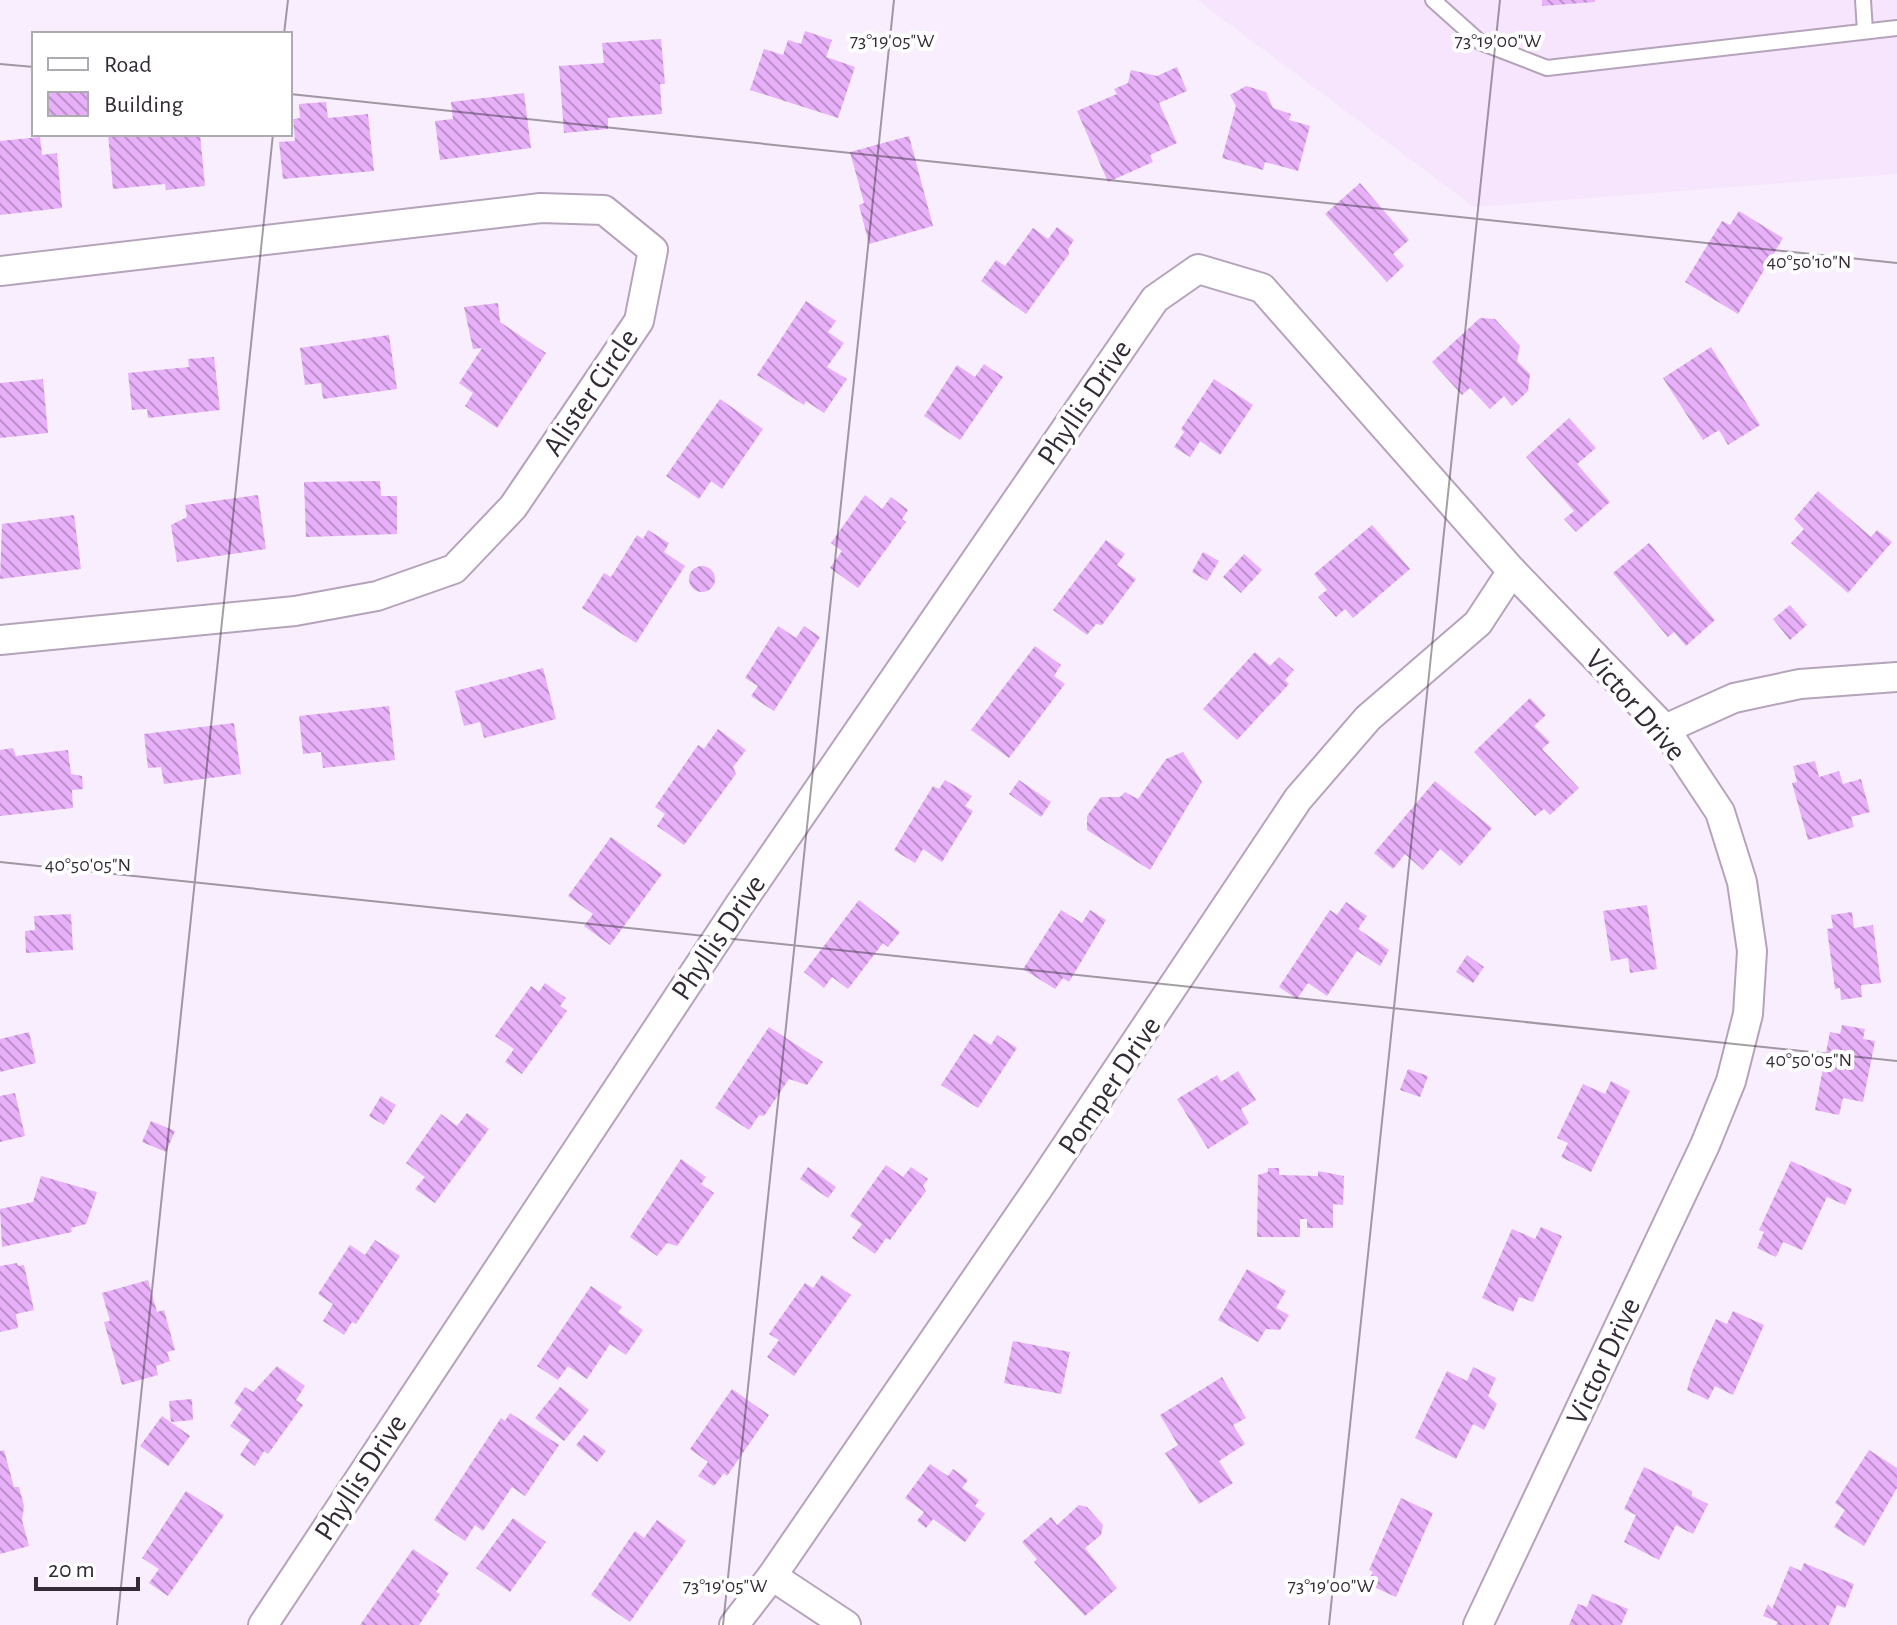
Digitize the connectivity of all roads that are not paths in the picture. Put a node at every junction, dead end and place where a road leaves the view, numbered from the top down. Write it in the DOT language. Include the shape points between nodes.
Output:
graph roads {
  1 [pos="1433,0"];
  2 [pos="1863,0"];
  3 [pos="1897,28"];
  4 [pos="1865,31"];
  5 [pos="1198,269"];
  6 [pos="0,271"];
  7 [pos="1512,571"];
  8 [pos="0,640"];
  9 [pos="1897,677"];
  10 [pos="1665,729"];
  11 [pos="772,1576"];
  12 [pos="263,1625"];
  13 [pos="734,1625"];
  14 [pos="846,1625"];
  15 [pos="1478,1625"];
  1 -- 4 [label="lane" via="1480,42 1547,68"];
  2 -- 4 [label="lane"];
  3 -- 4 [label="lane"];
  5 -- 7 [label="street, Victor Drive" via="1262,288"];
  5 -- 12 [label="street, Phyllis Drive" via="1155,299 1127,338 740,904"];
  6 -- 8 [label="street, Alister Circle" via="541,208 604,210 653,250 639,321 513,507 454,569 377,596 295,611"];
  7 -- 10 [label="street, Victor Drive"];
  7 -- 11 [label="street, Pomper Drive" via="1478,623 1368,718 1298,799"];
  9 -- 10 [label="street" via="1800,684 1734,698"];
  10 -- 15 [label="street, Victor Drive" via="1720,812 1742,882 1752,951 1748,1014 1731,1081 1705,1145"];
  11 -- 13 [label="street, Pomper Drive"];
  11 -- 14 [label="street"];
}
